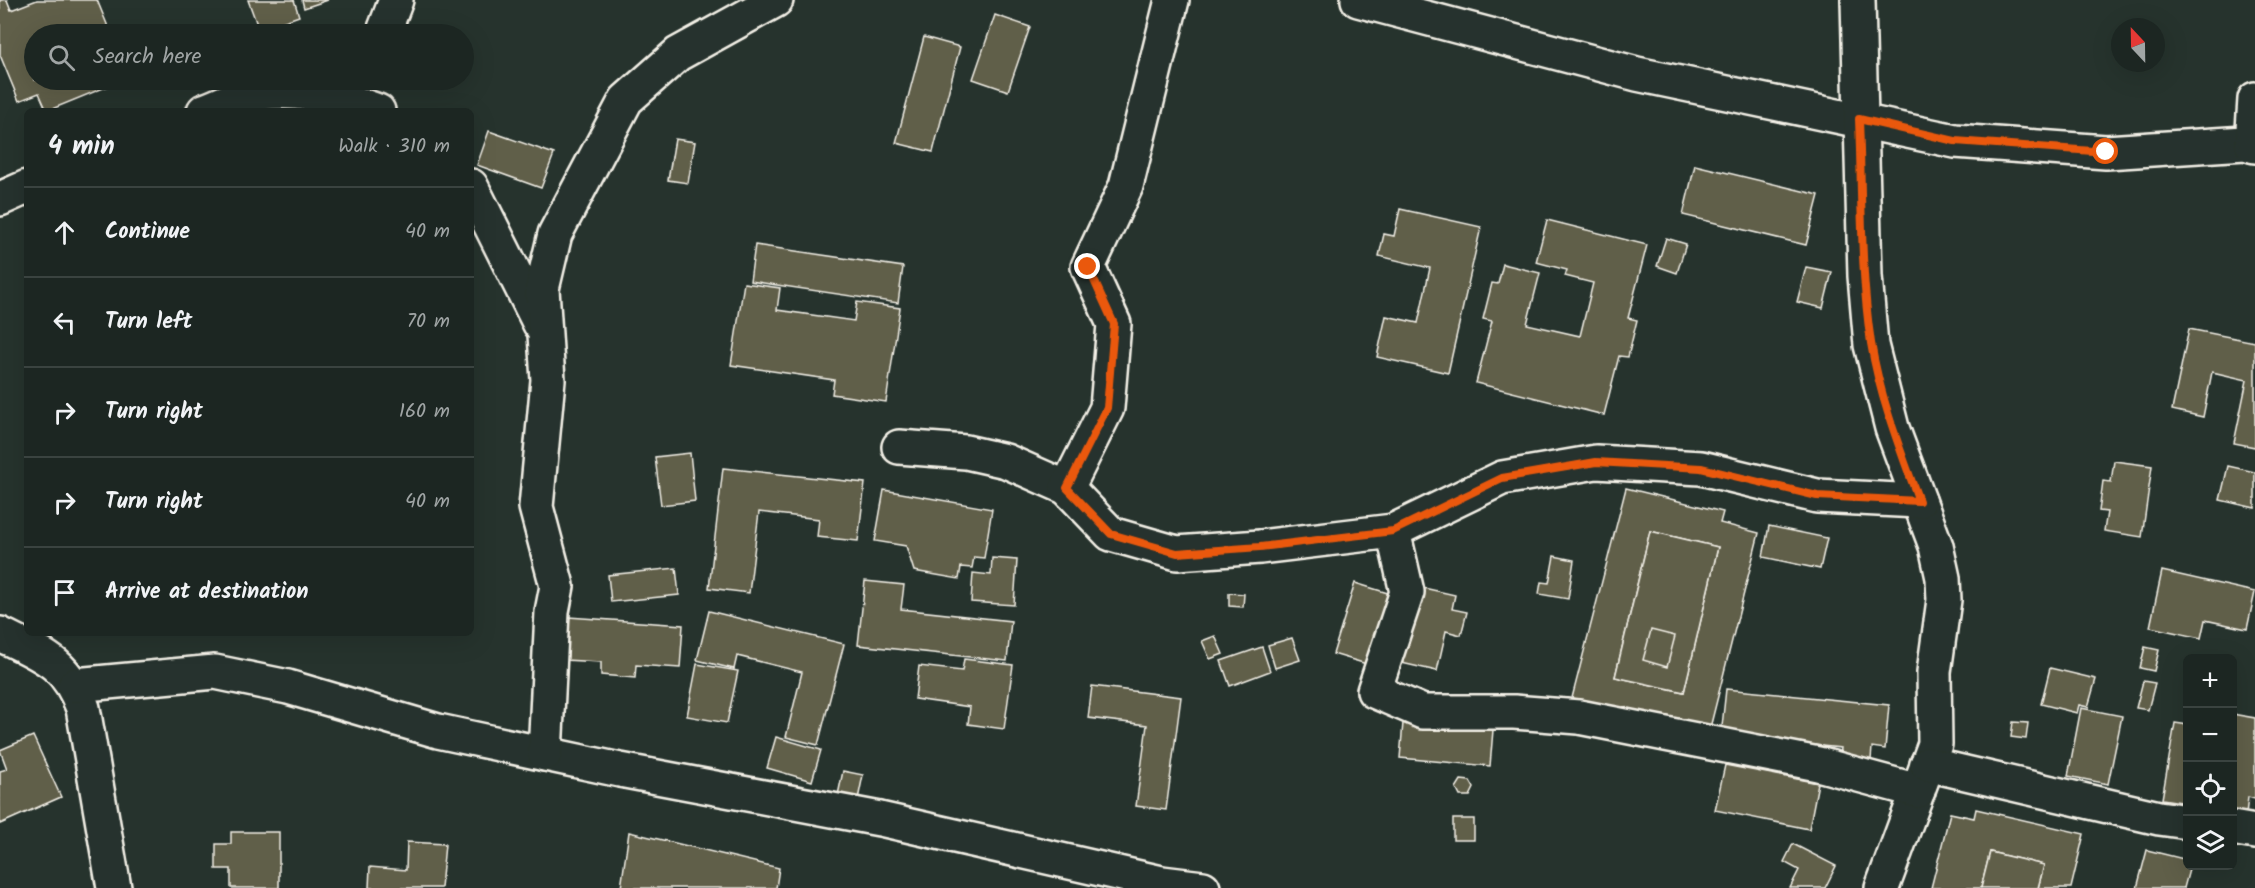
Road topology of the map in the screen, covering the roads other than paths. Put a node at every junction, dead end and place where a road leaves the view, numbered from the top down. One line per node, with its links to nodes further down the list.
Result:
1 (396, 0): 6 (street)
2 (776, 0): 15 (street)
3 (1172, 0): 17 (street)
4 (1358, 0): 10 (street)
5 (1858, 0): 10 (street)
6 (387, 24)
7 (368, 98): 9 (street)
8 (2255, 99): 11 (street)
9 (212, 108)
10 (1859, 119): 11 (street); 18 (street)
11 (2253, 145)
12 (24, 188): 14 (street)
13 (474, 192): 15 (street)
14 (0, 199)
15 (543, 331): 22 (street)
16 (899, 447): 17 (street)
17 (1067, 488): 19 (street)
18 (1919, 501): 19 (street); 23 (street)
19 (1393, 531): 23 (street)
20 (0, 634): 21 (street)
21 (75, 685): 22 (street); 27 (street)
22 (545, 754): 28 (street)
23 (1922, 777): 24 (street); 29 (street)
24 (2183, 821)
25 (2237, 829): 26 (street)
26 (2255, 832)
27 (114, 888)
28 (1203, 888)
29 (1882, 888)

